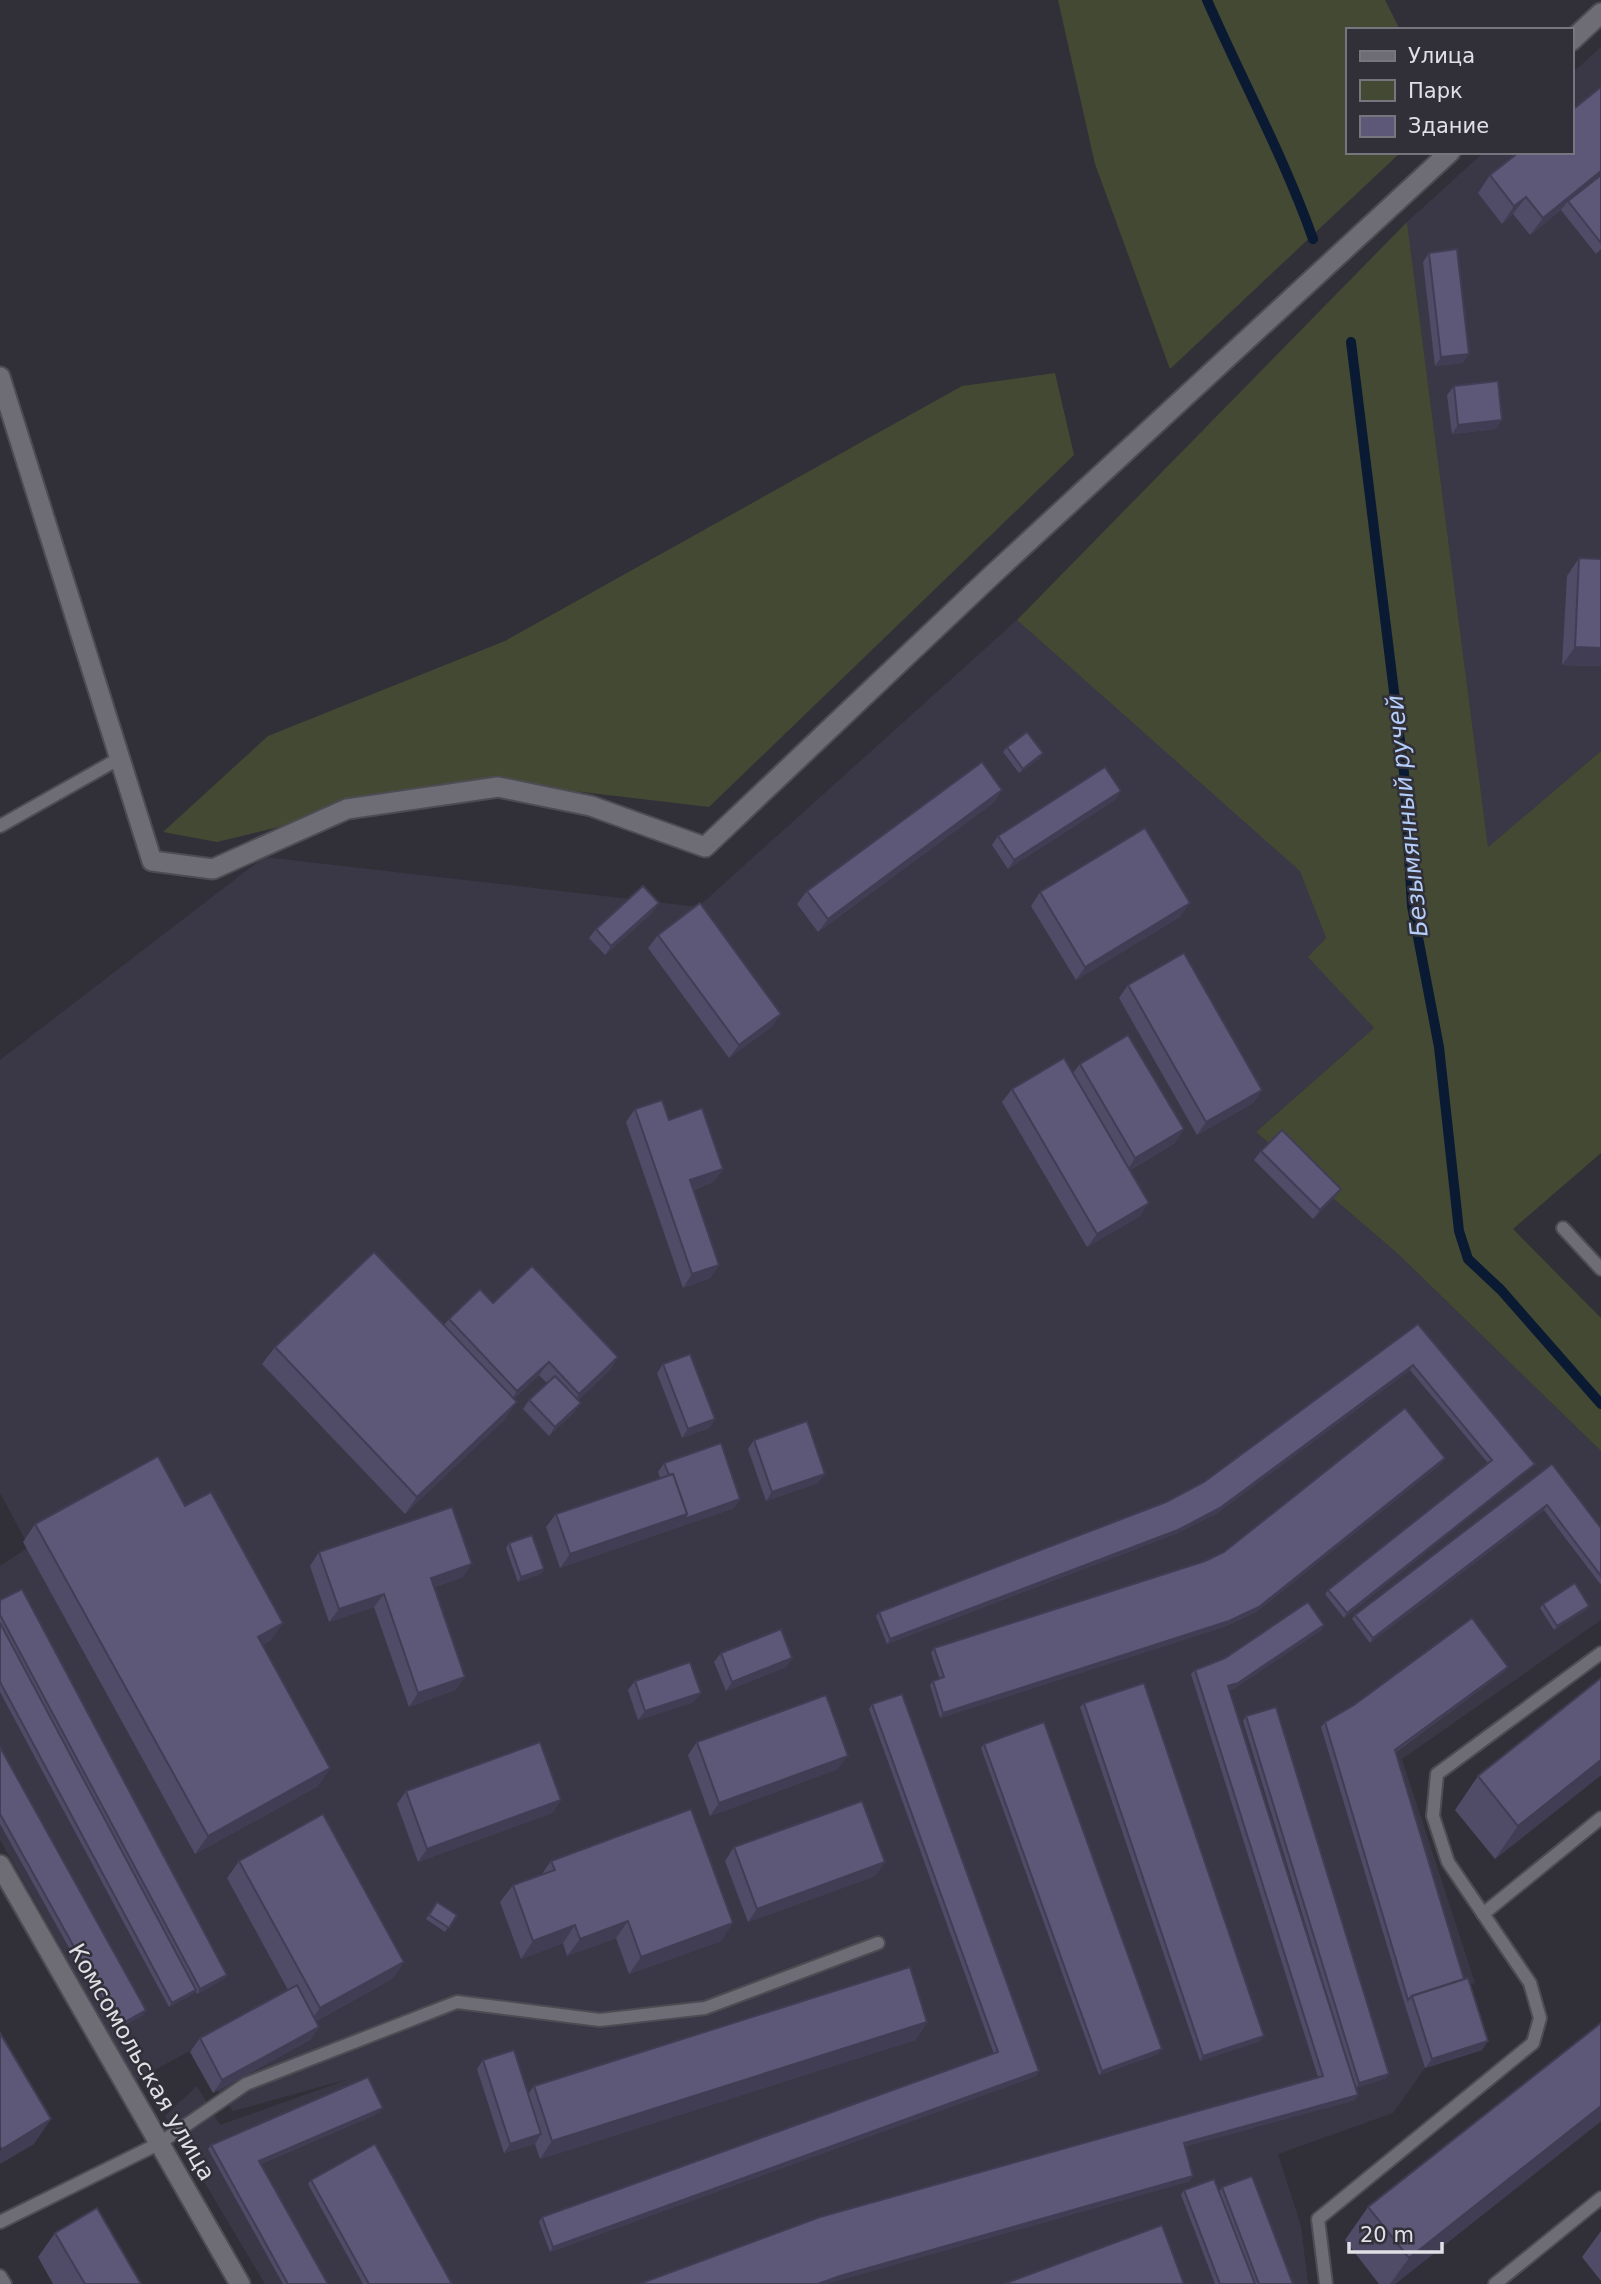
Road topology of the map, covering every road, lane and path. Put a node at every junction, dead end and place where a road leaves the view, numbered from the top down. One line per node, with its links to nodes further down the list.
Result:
1 (1601, 13): 2 (street)
2 (1573, 39)
3 (1448, 154): 5 (street)
4 (0, 377): 5 (street)
5 (120, 758): 6 (lane)
6 (0, 826)
7 (1563, 1228): 8 (lane)
8 (1601, 1269)
9 (1601, 1653): 12 (lane)
10 (1601, 1818): 12 (lane)
11 (0, 1866): 14 (street, Комсомольская улица)
12 (1483, 1914): 20 (lane)
13 (878, 1943): 14 (lane)
14 (160, 2143): 16 (lane); 19 (street, Комсомольская улица)
15 (1601, 2197): 21 (lane)
16 (0, 2222)
17 (0, 2276): 18 (lane)
18 (5, 2284)
19 (240, 2284)
20 (1326, 2284)
21 (1495, 2284)

